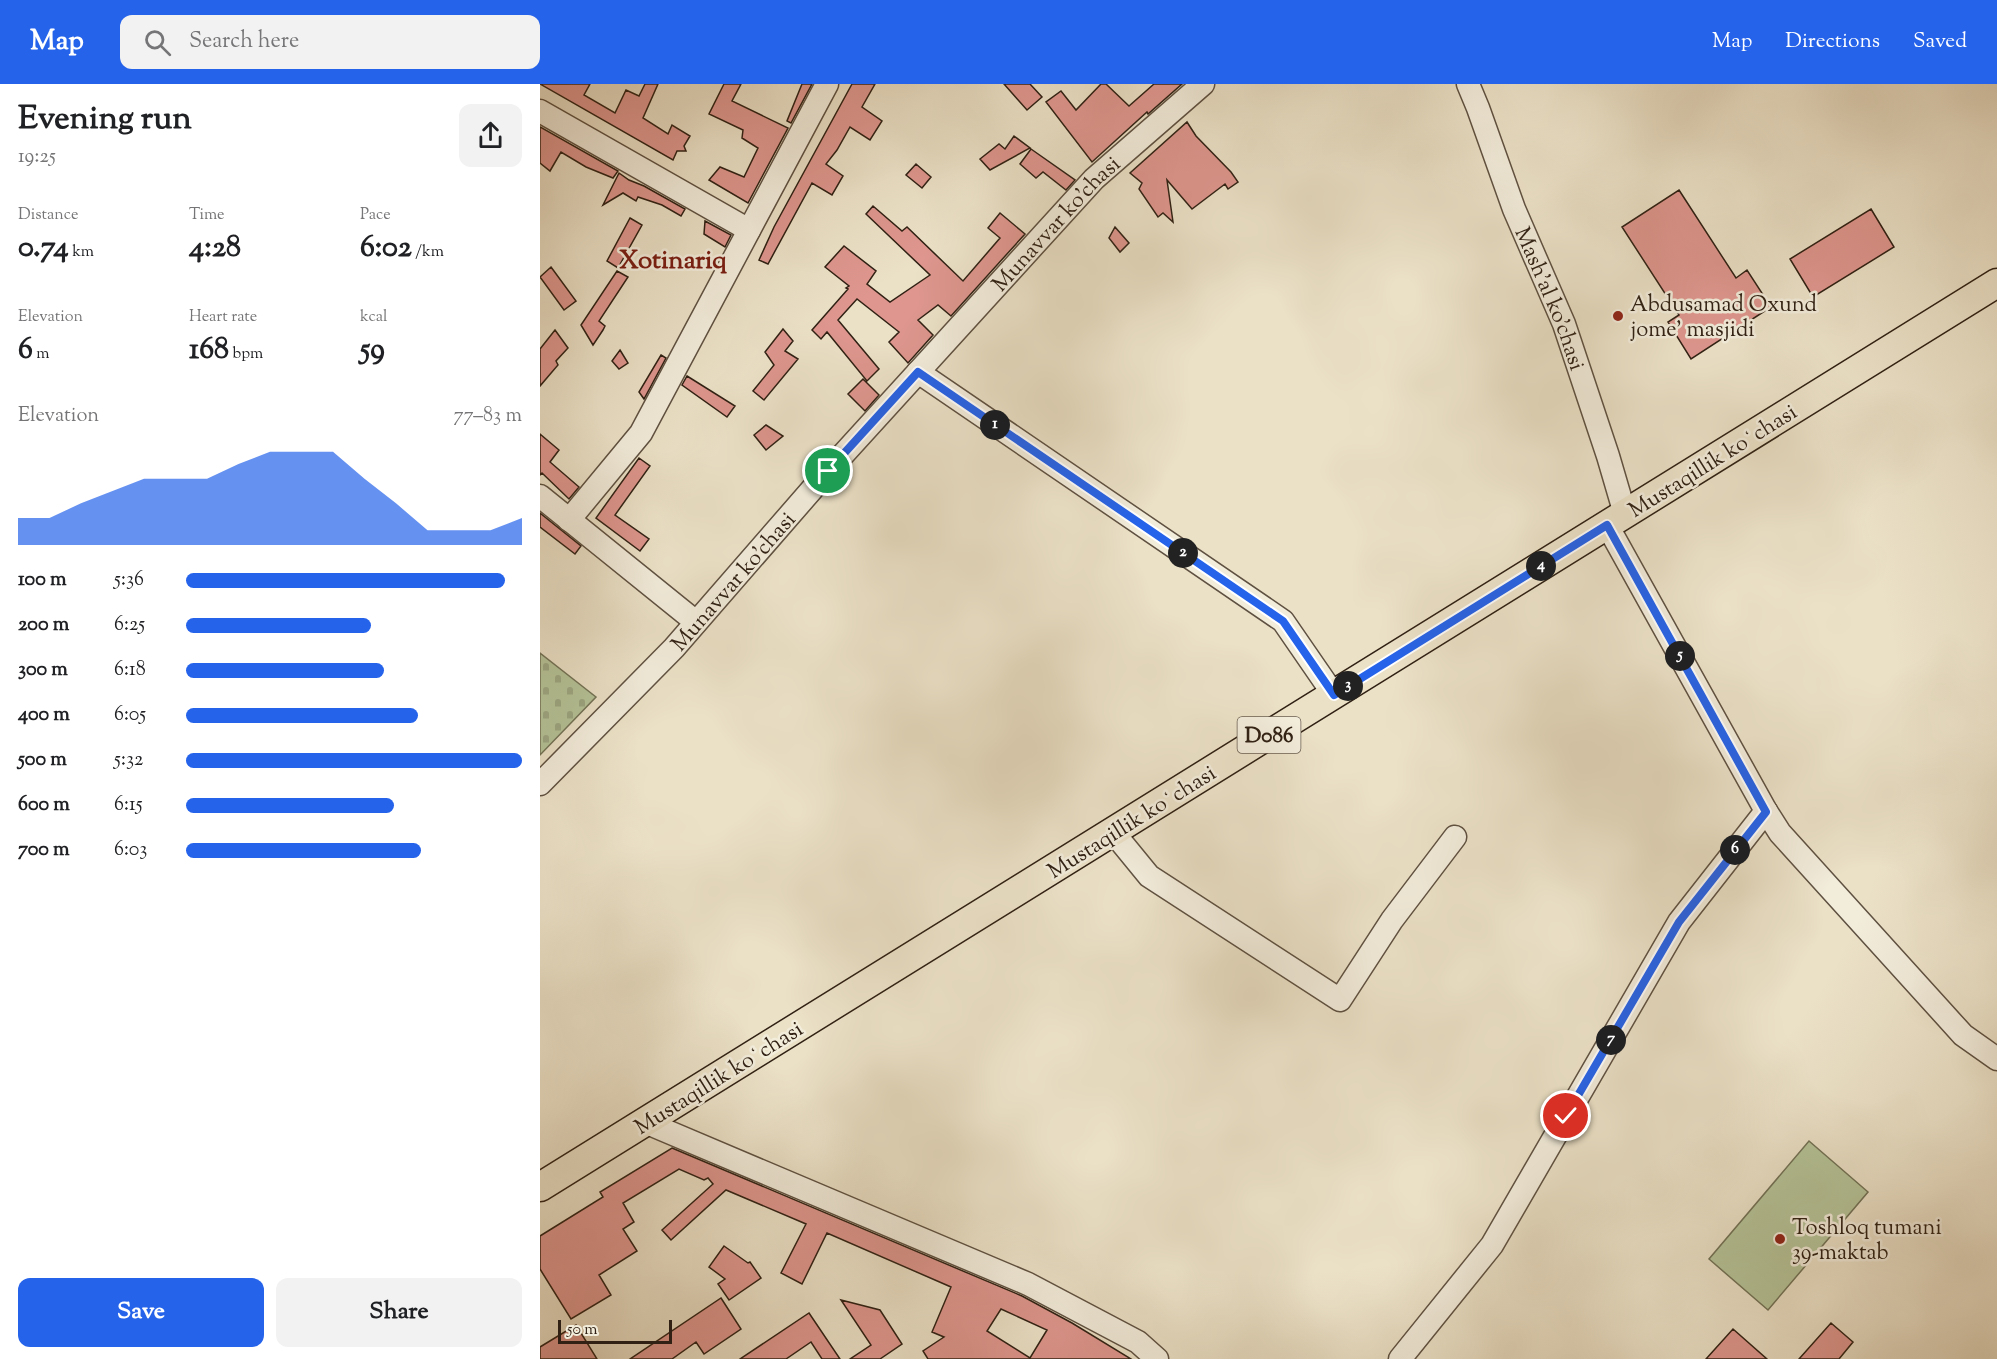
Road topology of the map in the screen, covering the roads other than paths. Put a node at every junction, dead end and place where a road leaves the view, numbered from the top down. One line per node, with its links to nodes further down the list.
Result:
1 (827, 84): 5 (street)
2 (1203, 84): 7 (street, Munavvar ko'chasi)
3 (1468, 84): 10 (street, Mash'al ko'chasi)
4 (540, 111): 5 (street)
5 (749, 230): 9 (street)
6 (1997, 283): 10 (main road, Mustaqillik koʻchasi / D086)
7 (918, 372): 11 (street, Munavvar ko'chasi); 12 (street)
8 (540, 496): 9 (street)
9 (569, 520): 11 (street)
10 (1616, 520): 12 (main road, Mustaqillik koʻchasi / D086); 14 (street, Mash'al ko'chasi)
11 (696, 622): 13 (street, Munavvar ko'chasi)
12 (1334, 695): 15 (main road, Mustaqillik koʻchasi / D086)
13 (540, 784)
14 (1766, 812): 17 (street, Mash'al ko'chasi); 21 (street)
15 (1113, 832): 16 (street); 18 (main road, Mustaqillik koʻchasi / D086)
16 (1455, 837)
17 (1997, 1059)
18 (645, 1122): 19 (main road, Mustaqillik koʻchasi / D086); 20 (street)
19 (540, 1187)
20 (1157, 1359)
21 (1400, 1359)

